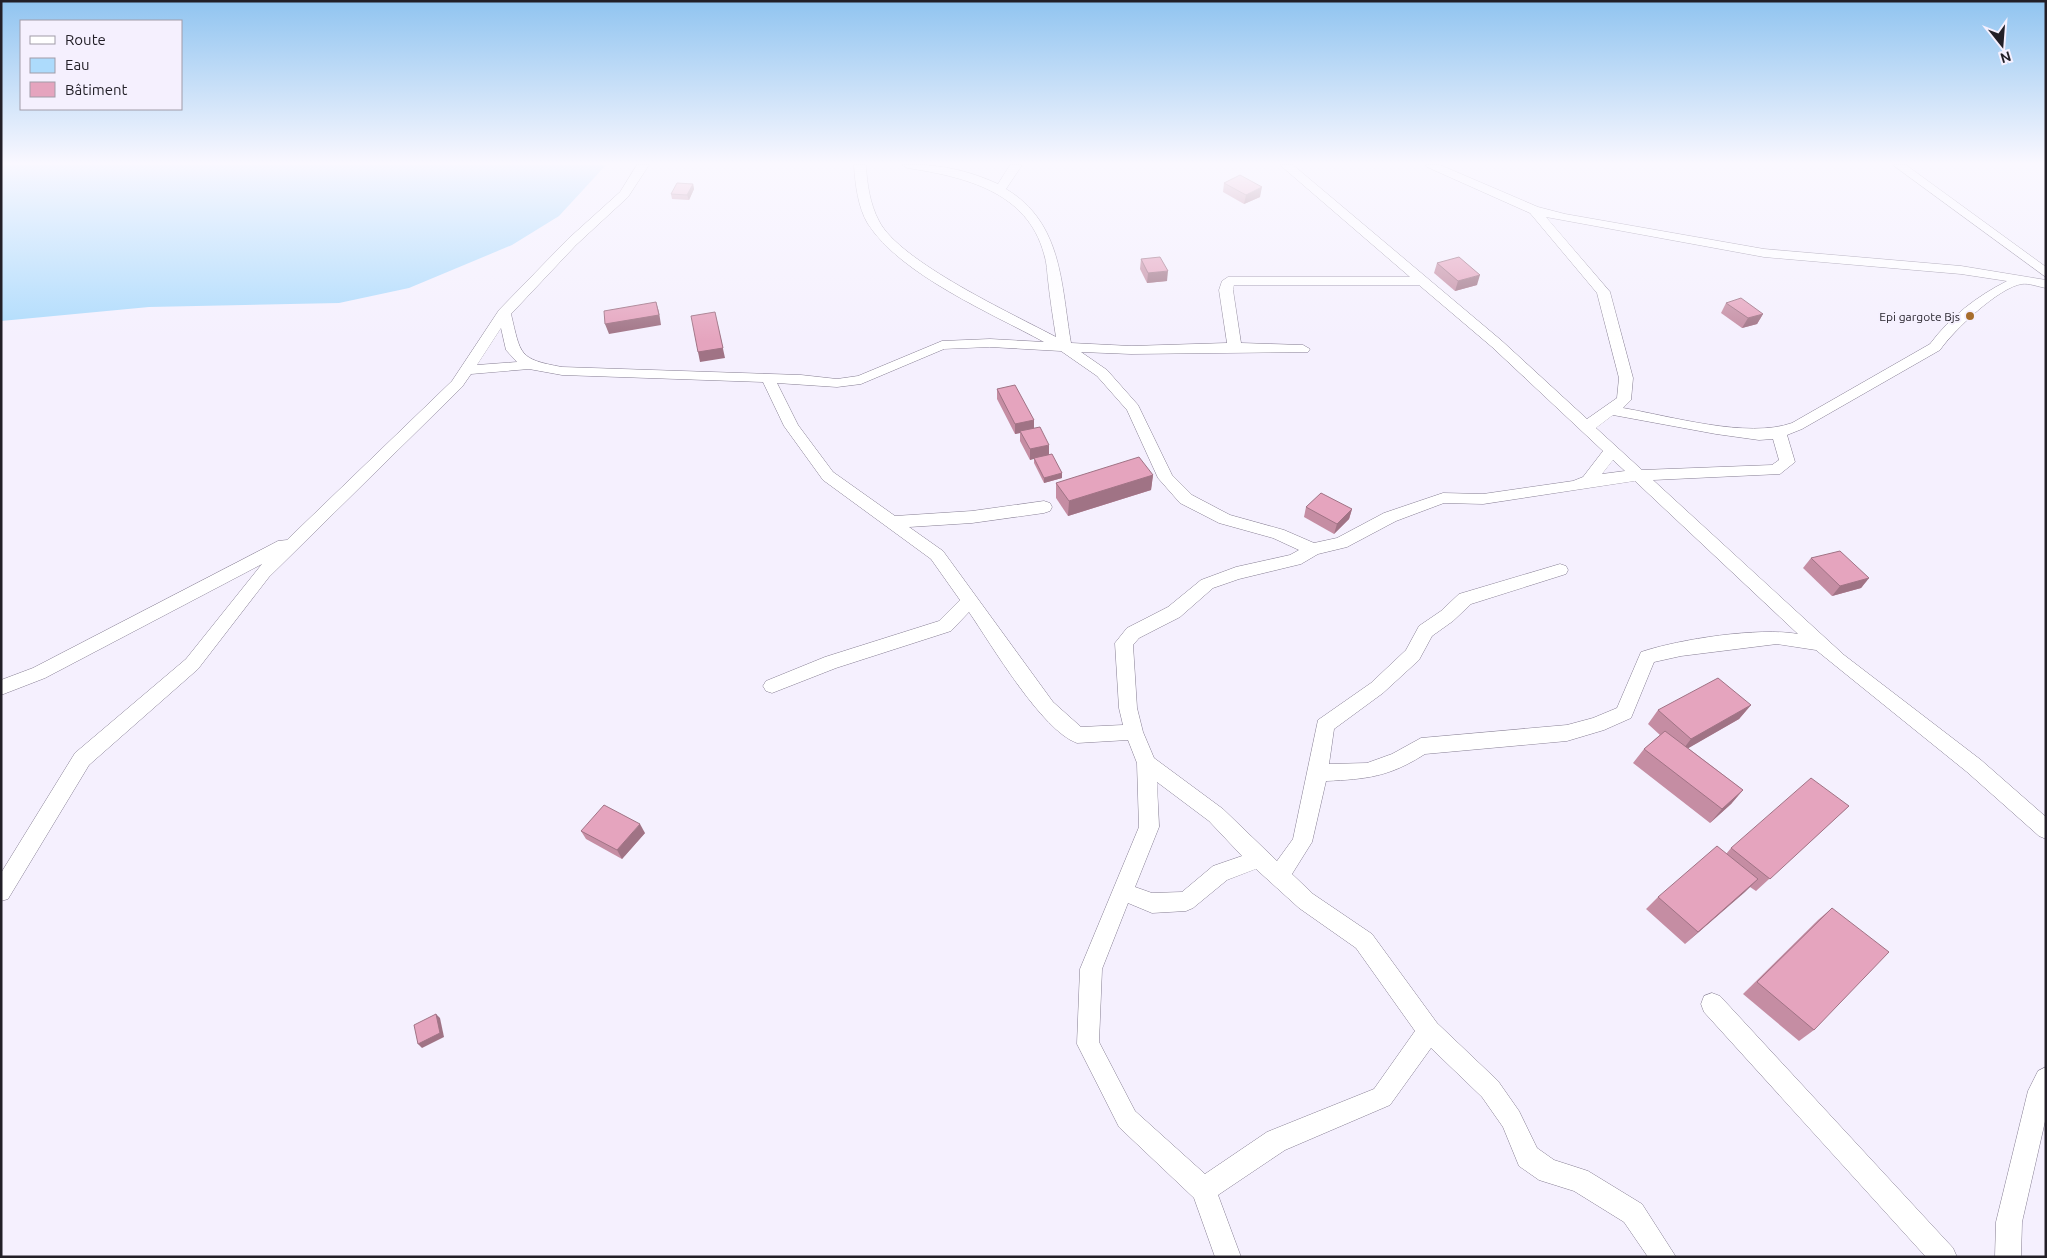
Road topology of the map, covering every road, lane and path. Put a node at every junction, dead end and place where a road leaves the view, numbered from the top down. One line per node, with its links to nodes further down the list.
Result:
1 (592, 224): 12 (street)
2 (874, 224): 13 (street)
3 (1034, 224): 13 (street)
4 (1355, 224): 10 (street)
5 (1546, 224): 19 (street)
6 (1598, 224): 9 (street)
7 (1979, 224): 8 (street)
8 (2046, 273)
9 (2020, 280): 11 (street); 21 (street)
10 (1423, 281): 14 (street); 20 (street)
11 (2046, 284)
12 (504, 313): 16 (street); 17 (street)
13 (1064, 347): 14 (street); 18 (street); 28 (street)
14 (1235, 347): 15 (street)
15 (1303, 349)
16 (529, 365): 17 (street); 18 (street)
17 (466, 370): 27 (street)
18 (768, 378): 26 (street)
19 (1610, 410): 20 (street); 21 (street)
20 (1586, 427): 22 (street)
21 (1779, 433): 23 (street)
22 (1611, 451): 23 (street); 24 (street)
23 (1638, 475): 24 (street); 31 (street)
24 (1589, 481): 28 (street)
25 (1044, 507): 26 (street)
26 (891, 522): 30 (street)
27 (302, 536): 33 (street); 40 (street)
28 (1313, 550): 34 (street)
29 (1560, 570): 36 (street)
30 (969, 601): 32 (street); 34 (street)
31 (1821, 644): 36 (street); 37 (street)
32 (772, 686)
33 (1, 688)
34 (1134, 732): 35 (street)
35 (1147, 763): 38 (street); 41 (street)
36 (1318, 773): 39 (street)
37 (2046, 830)
38 (1259, 859): 39 (street); 41 (street)
39 (1279, 875): 43 (street)
40 (1, 892)
41 (1124, 892): 45 (street)
42 (1712, 1004): 48 (street)
43 (1430, 1031): 45 (street); 47 (street)
44 (2046, 1079): 49 (street)
45 (1204, 1190): 46 (street)
46 (1228, 1257)
47 (1663, 1257)
48 (1944, 1257)
49 (2008, 1257)

